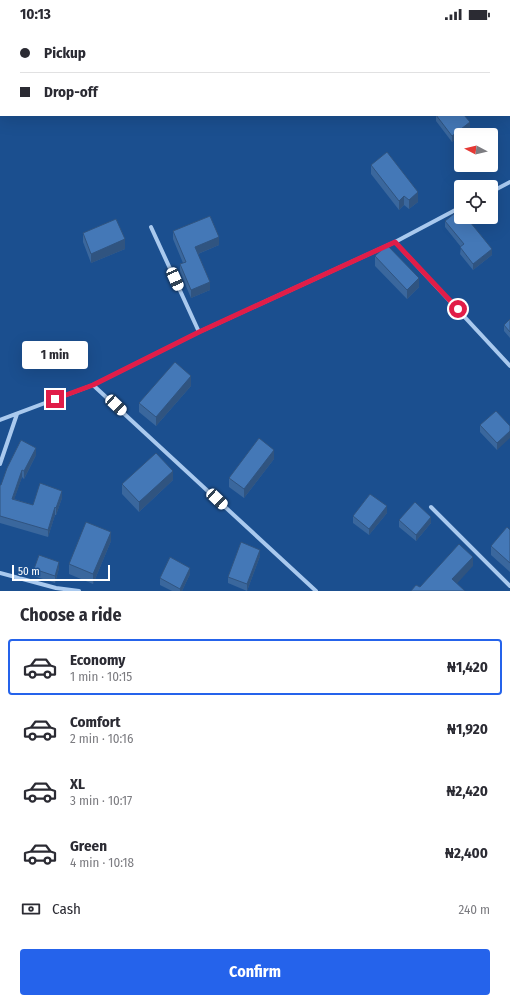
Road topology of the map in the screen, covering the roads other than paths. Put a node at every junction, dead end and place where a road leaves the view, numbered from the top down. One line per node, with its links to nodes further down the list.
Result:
1 (510, 182): 2 (street)
2 (498, 188)
3 (454, 211): 5 (street)
4 (152, 227): 6 (street)
5 (395, 242): 6 (street); 7 (street)
6 (199, 332): 8 (street)
7 (510, 366)
8 (93, 385): 9 (street); 16 (street)
9 (17, 414): 10 (street); 11 (street)
10 (0, 420)
11 (0, 464)
12 (431, 507): 14 (street)
13 (0, 573): 15 (street)
14 (510, 586)
15 (79, 591)
16 (316, 591)

